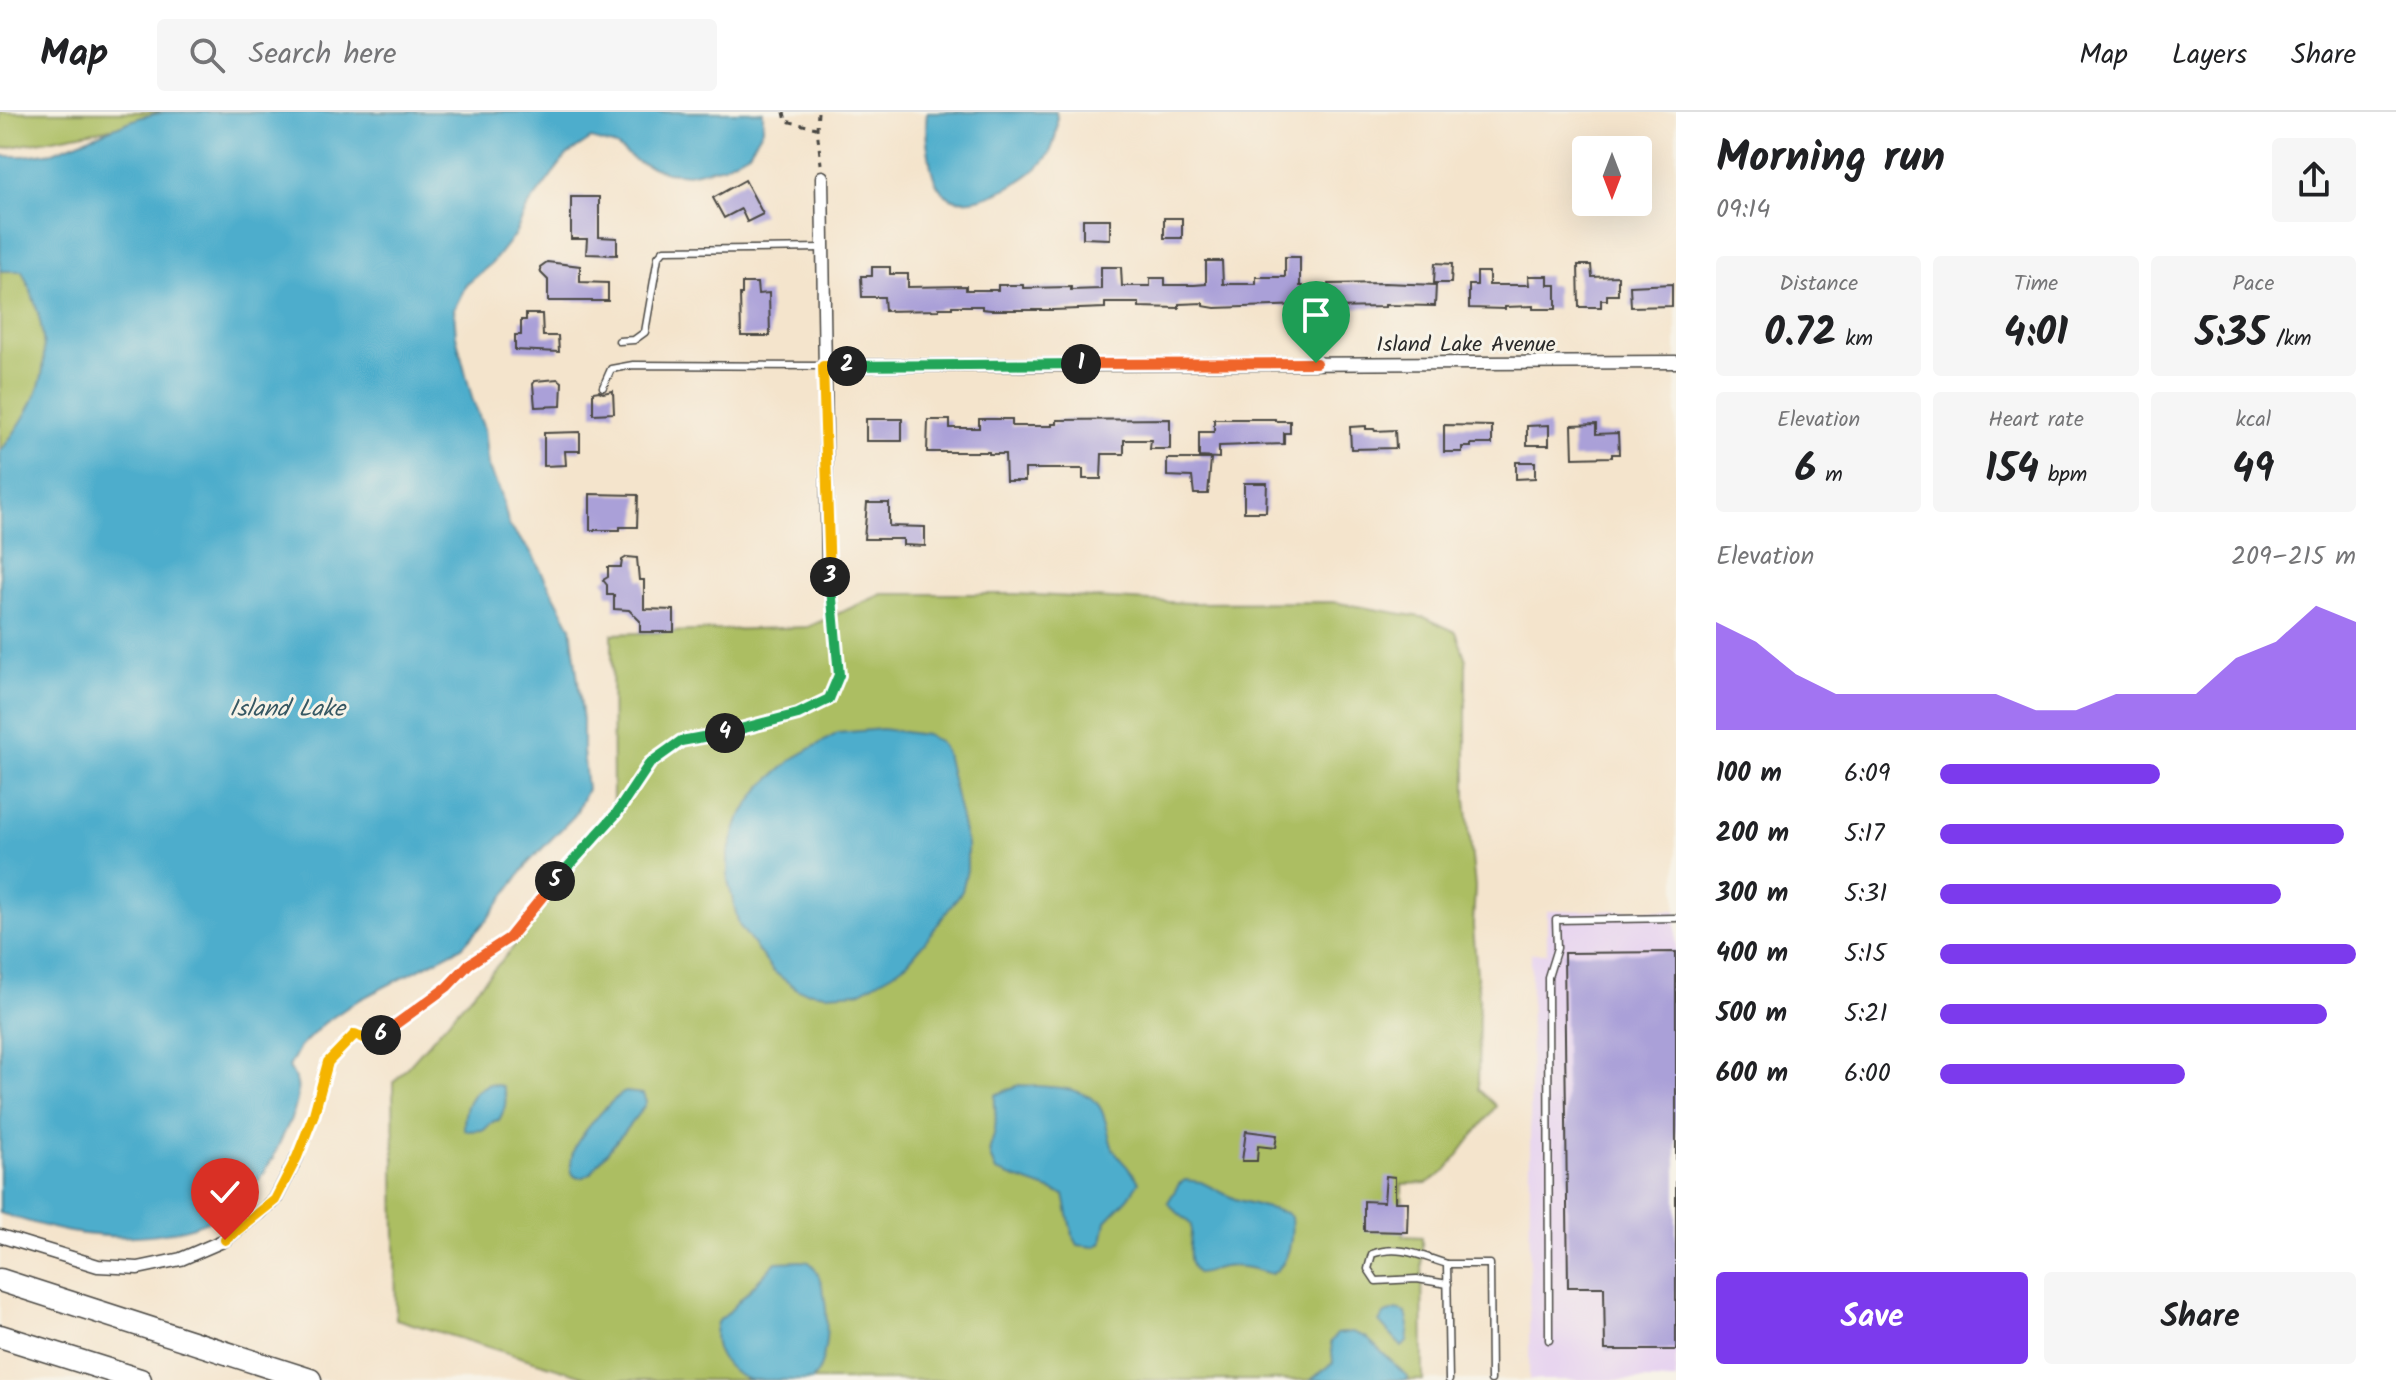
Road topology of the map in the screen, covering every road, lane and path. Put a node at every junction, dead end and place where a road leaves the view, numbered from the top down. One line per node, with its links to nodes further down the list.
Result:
1 (784, 112): 3 (path)
2 (818, 112): 3 (path)
3 (817, 128): 4 (path)
4 (822, 177): 5 (street)
5 (823, 248): 6 (lane); 8 (street)
6 (619, 341)
7 (1676, 362): 8 (street, Island Lake Avenue)
8 (823, 366): 9 (lane); 10 (street)
9 (603, 387)
10 (828, 571): 12 (path)
11 (1676, 918): 18 (lane)
12 (297, 1157): 13 (street)
13 (0, 1236)
14 (1447, 1264): 16 (lane); 16 (lane); 22 (lane)
15 (0, 1280): 20 (highway)
16 (1448, 1284): 21 (lane)
17 (0, 1336): 19 (highway)
18 (1549, 1340)
19 (140, 1380)
20 (310, 1380)
21 (1449, 1380)
22 (1491, 1380)

